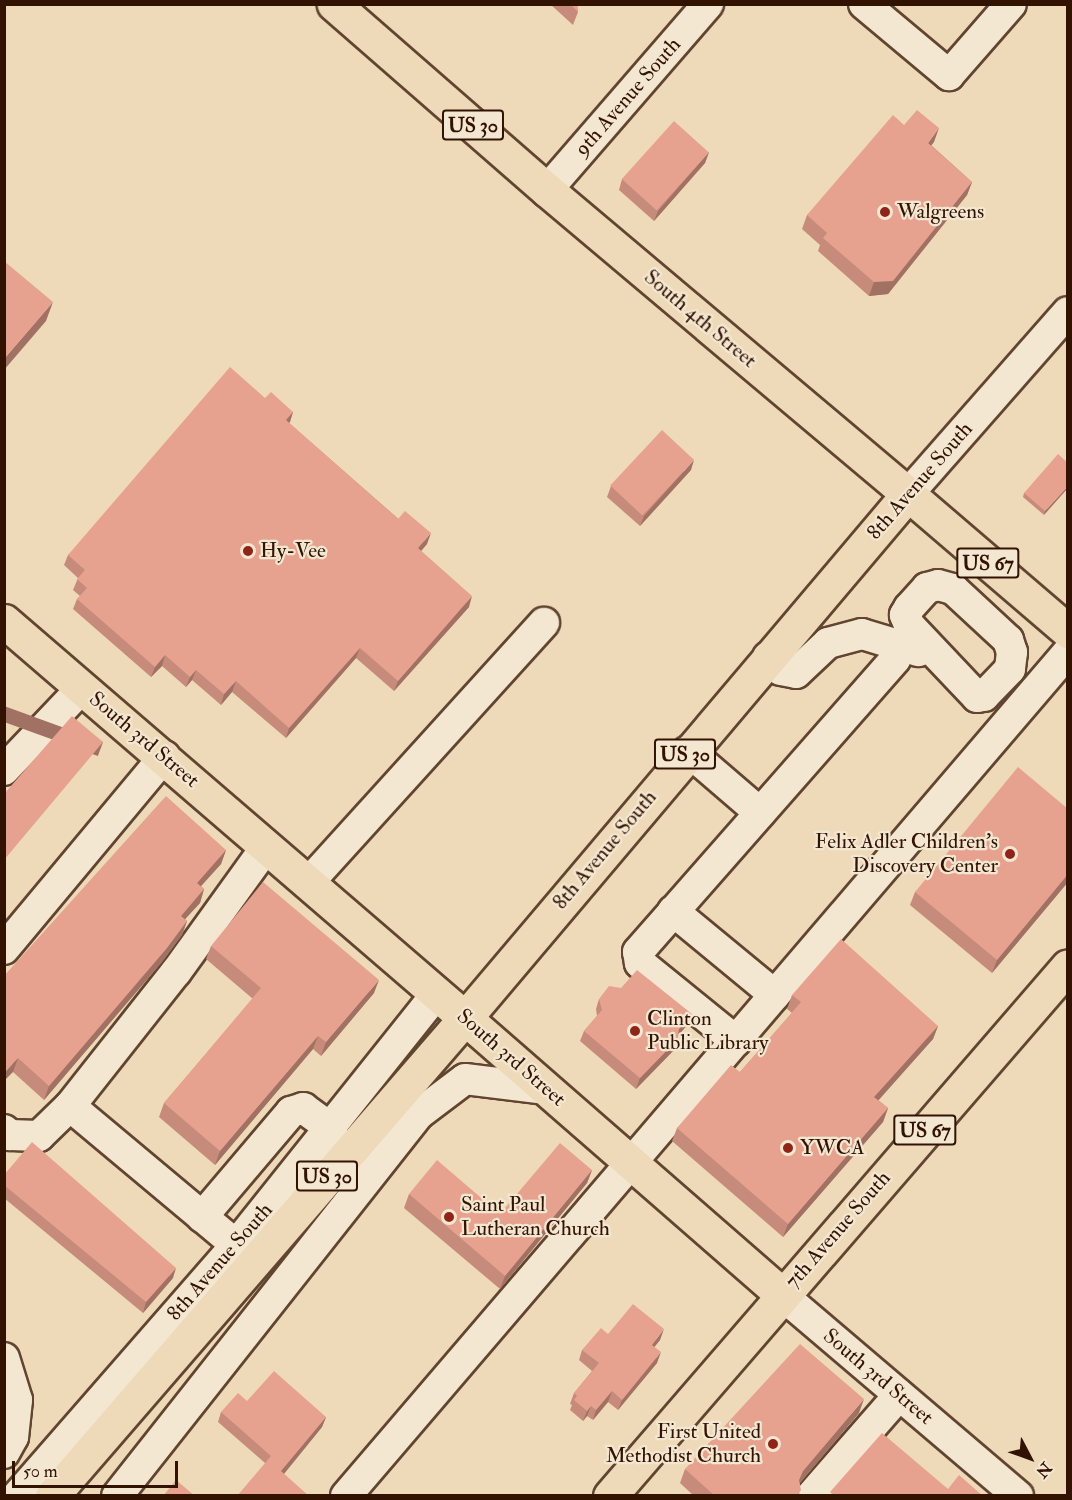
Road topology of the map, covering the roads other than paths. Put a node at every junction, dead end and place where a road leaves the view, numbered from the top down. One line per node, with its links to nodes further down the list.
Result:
1 (334, 4): 5 (main road, South 4th Street / US 30)
2 (708, 4): 5 (street, 9th Avenue South)
3 (864, 4): 4 (street)
4 (1011, 4)
5 (547, 190): 7 (main road, South 4th Street / US 30)
6 (1068, 312): 7 (street, 8th Avenue South)
7 (908, 494): 10 (main road, South 4th Street / US 67); 13 (main road, 8th Avenue South / US 30)
8 (4, 621): 16 (main road, South 3rd Street)
9 (544, 623): 23 (street)
10 (1068, 631)
11 (900, 645): 13 (street); 15 (street); 21 (street)
12 (1068, 652): 17 (street)
13 (768, 657): 18 (main road, 8th Avenue South / US 30)
14 (1003, 676): 15 (street); 15 (street); 17 (street)
15 (962, 677)
16 (82, 688): 19 (main road, South 3rd Street); 20 (street)
17 (1028, 699): 28 (street)
18 (688, 751): 21 (street); 29 (main road, 8th Avenue South / US 30)
19 (165, 756): 22 (main road, South 3rd Street); 25 (street)
20 (4, 770)
21 (760, 813): 24 (street)
22 (267, 846): 23 (main road, South 3rd Street); 32 (street)
23 (309, 882): 27 (main road, South 3rd Street)
24 (673, 911): 28 (street); 30 (street)
25 (4, 949)
26 (1068, 966): 38 (main road, 7th Avenue South / US 67)
27 (437, 993): 29 (main road, South 3rd Street); 33 (street, 8th Avenue South)
28 (775, 995): 30 (street)
29 (465, 1018): 31 (main road, South 3rd Street); 43 (main road, 8th Avenue South / US 30)
30 (736, 1041): 35 (street)
31 (546, 1089): 35 (main road, South 3rd Street); 44 (street)
32 (70, 1106): 34 (street); 36 (street)
33 (332, 1129): 36 (street); 37 (street, 8th Avenue South)
34 (4, 1130)
35 (631, 1164): 38 (main road, South 3rd Street); 45 (street)
36 (202, 1217): 37 (street)
37 (236, 1245): 42 (street, 8th Avenue South)
38 (782, 1294): 40 (street, South 3rd Street); 46 (main road, 7th Avenue South / US 67)
39 (4, 1358): 41 (street)
40 (899, 1395): 47 (street); 48 (street, South 3rd Street)
41 (4, 1453)
42 (17, 1496)
43 (52, 1496)
44 (117, 1496)
45 (346, 1496)
46 (610, 1496)
47 (811, 1496)
48 (1018, 1496)

